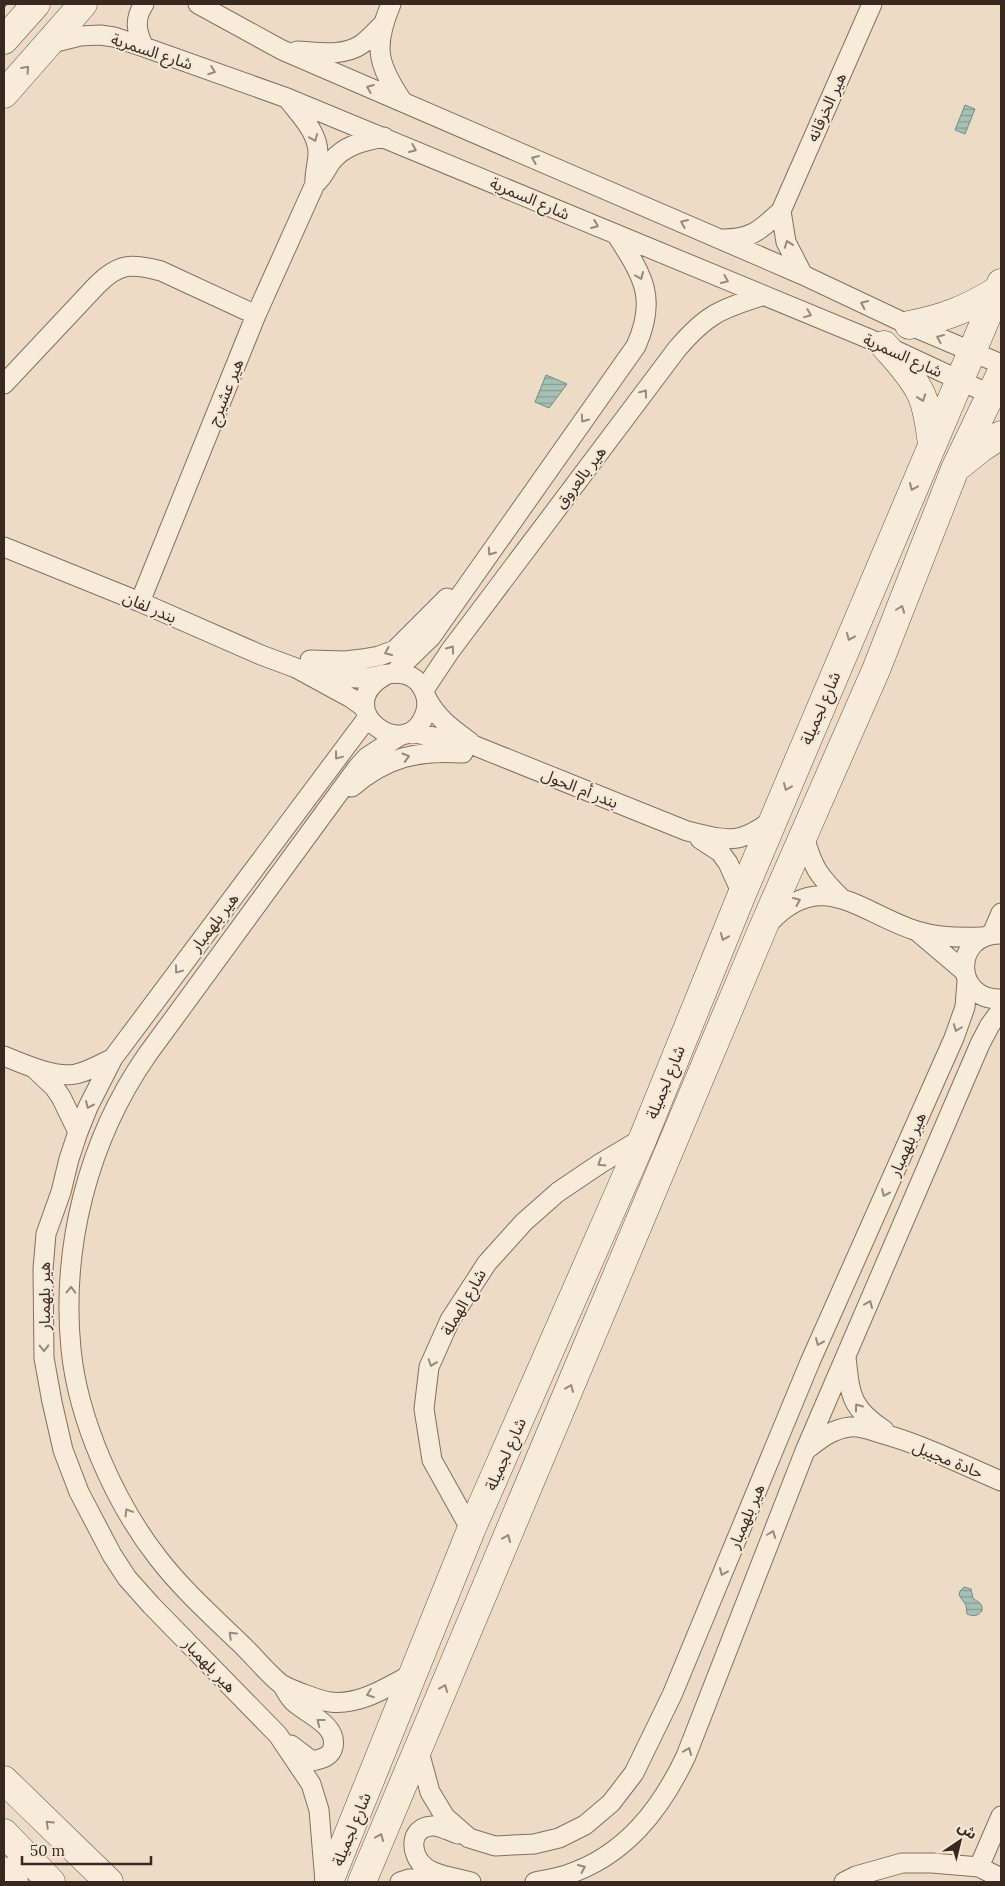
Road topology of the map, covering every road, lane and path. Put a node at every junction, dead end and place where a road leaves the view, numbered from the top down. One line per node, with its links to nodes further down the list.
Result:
1 (36, 4): 8 (street)
2 (83, 4): 9 (street)
3 (144, 4): 10 (street)
4 (198, 4): 11 (street, شارع السمرية)
5 (391, 4): 7 (street)
6 (872, 4): 17 (street, هير الخرقانه)
7 (382, 25): 11 (street); 14 (street)
8 (4, 40)
9 (48, 44): 10 (street, شارع السمرية); 12 (street, one-way to 9)
10 (144, 46): 13 (street, شارع السمرية, one-way to 13)
11 (282, 50): 14 (street, شارع السمرية, one-way to 11)
12 (4, 94)
13 (287, 98): 15 (street, شارع السمرية); 16 (street, هير عشيرج, one-way to 16)
14 (403, 102): 19 (street, شارع السمرية, one-way to 14)
15 (384, 137): 16 (street, هير عشيرج); 18 (street, شارع السمرية, one-way to 18)
16 (315, 184): 23 (street, هير عشيرج)
17 (781, 211): 19 (street, هير الخرقانه); 20 (street, one-way to 17)
18 (616, 234): 22 (street, شارع السمرية, one-way to 22); 35 (street, هير بالعروق, one-way to 35)
19 (720, 239): 20 (street, شارع السمرية)
20 (802, 275): 24 (street, شارع السمرية, one-way to 20)
21 (1000, 286): 24 (street); 26 (street, شارع لجميلة)
22 (762, 296): 25 (street, شارع السمرية, one-way to 25); 40 (street, هير بالعروق, one-way to 22)
23 (256, 315): 29 (street); 36 (street, هير عشيرج)
24 (909, 324): 26 (street, شارع السمرية, one-way to 24)
25 (884, 345): 28 (street, شارع السمرية); 32 (street, one-way to 32)
26 (973, 352): 27 (street, شارع السمرية); 28 (street, شارع لجميلة)
27 (1001, 364)
28 (960, 380): 30 (street, شارع السمرية); 32 (street, شارع لجميلة)
29 (4, 384)
30 (998, 389): 33 (street, شارع لجميلة)
31 (1001, 435): 33 (street)
32 (932, 442): 45 (street, شارع لجميلة, one-way to 45)
33 (955, 469): 48 (street, شارع لجميلة, one-way to 33)
34 (4, 547): 36 (street, بندر لفان)
35 (466, 588): 37 (street, هير بالعروق, one-way to 37); 39 (street, هير بالعروق)
36 (140, 602): 37 (street, بندر لفان)
37 (261, 655): 38 (street, بندر لفان)
38 (296, 668): 39 (street, بندر لفان); 41 (street, بندر لفان)
39 (390, 674): 40 (street); 41 (street)
40 (426, 695): 42 (street); 43 (street, بندر أم الحول)
41 (367, 712): 42 (street); 59 (street, هير بلهمبار, one-way to 59)
42 (405, 733): 43 (street, بندر أم الحول); 46 (street, هير بلهمبار)
43 (472, 744): 44 (street, بندر أم الحول)
44 (515, 762): 46 (street, هير بلهمبار, one-way to 44); 47 (street, بندر أم الحول)
45 (773, 819): 47 (street, بندر أم الحول); 49 (street, شارع لجميلة)
46 (313, 828): 69 (street, هير بلهمبار, one-way to 46)
47 (687, 831): 49 (street, بندر أم الحول)
48 (804, 836): 50 (street); 52 (street, شارع لجميلة)
49 (742, 894): 62 (street, شارع لجميلة, one-way to 62)
50 (842, 898): 52 (street, one-way to 50); 53 (street)
51 (1001, 913): 54 (street)
52 (762, 930): 71 (street, شارع لجميلة, one-way to 52)
53 (917, 931): 54 (street); 55 (street)
54 (992, 935): 55 (street, هير بلهمبار)
55 (966, 976): 56 (street); 75 (street, هير بلهمبار, one-way to 75)
56 (1001, 999)
57 (1001, 1010): 63 (street, هير بلهمبار, one-way to 57)
58 (4, 1056): 60 (street)
59 (113, 1058): 60 (street); 61 (street, هير بلهمبار, one-way to 61)
60 (35, 1069): 61 (street)
61 (78, 1132): 70 (street, هير بلهمبار, one-way to 70)
62 (643, 1138): 67 (street, شارع لجميلة); 67 (street, شارع الهملة, one-way to 67)
63 (846, 1357): 64 (street, حادة مجيبل, one-way to 63); 65 (street, هير بلهمبار)
64 (896, 1437): 65 (street, حادة مجيبل); 66 (street, حادة مجيبل)
65 (804, 1451): 88 (street, هير بلهمبار, one-way to 65)
66 (1001, 1481)
67 (471, 1530): 68 (street, شارع لجميلة)
68 (414, 1673): 69 (street, هير بلهمبار, one-way to 69); 84 (street, شارع لجميلة)
69 (282, 1685): 70 (street, one-way to 69)
70 (278, 1735): 83 (street, هير بلهمبار)
71 (418, 1748): 75 (street, هير بلهمبار); 85 (street, شارع لجميلة, one-way to 71)
72 (4, 1780): 82 (street, one-way to 72)
73 (1001, 1816): 76 (street)
74 (4, 1834): 81 (street)
75 (469, 1838): 78 (street)
76 (980, 1867): 79 (street); 89 (street)
77 (4, 1871): 80 (street)
78 (446, 1876): 86 (street); 87 (street)
79 (1001, 1878)
80 (14, 1882)
81 (51, 1882)
82 (109, 1882)
83 (325, 1882)
84 (329, 1882)
85 (362, 1882)
86 (400, 1882)
87 (472, 1882)
88 (535, 1882)
89 (844, 1882)

